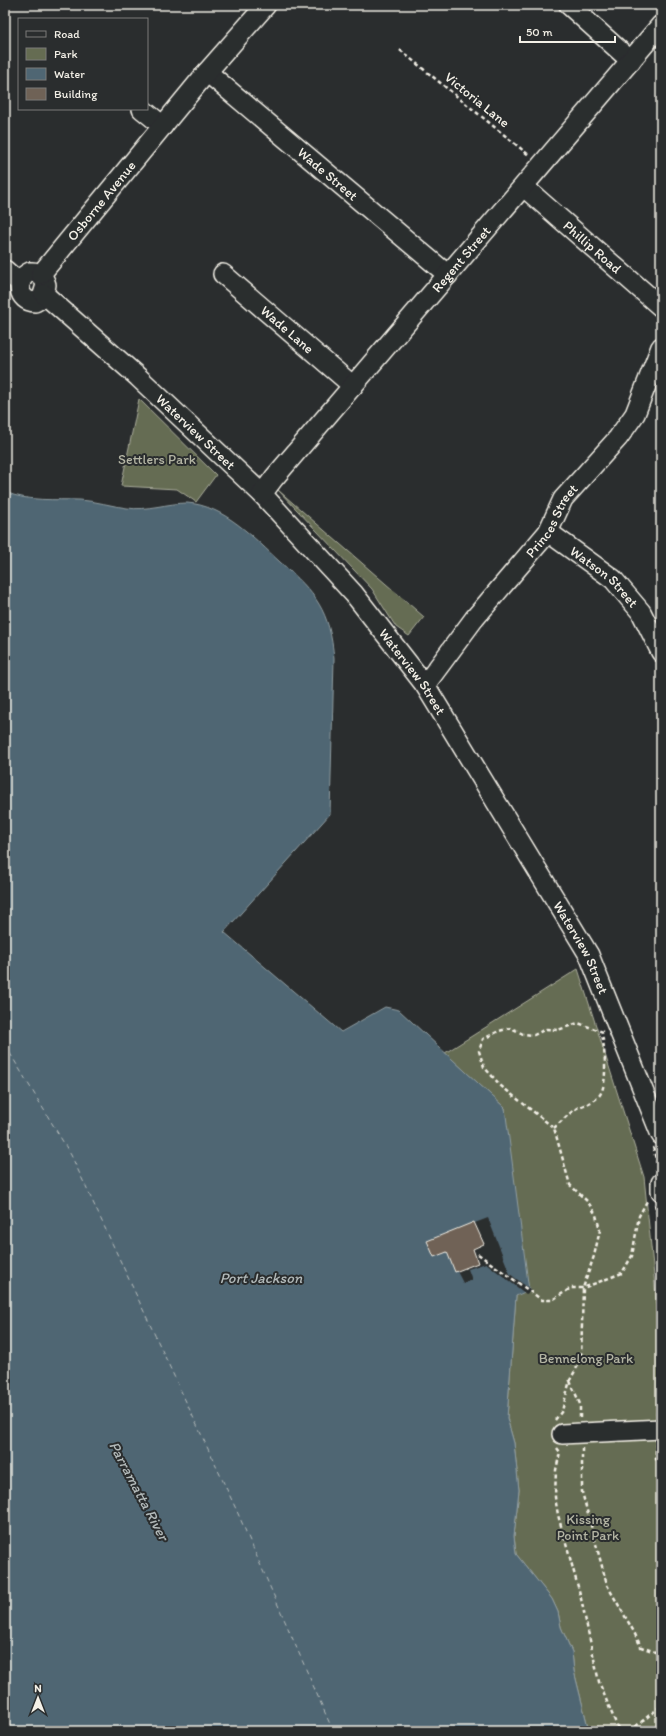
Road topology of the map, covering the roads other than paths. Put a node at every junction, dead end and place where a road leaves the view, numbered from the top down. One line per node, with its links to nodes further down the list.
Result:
1 (569, 5): 4 (street)
2 (263, 6): 5 (street, Osborne Avenue)
3 (661, 26): 4 (street, Regent Street)
4 (631, 61): 8 (street, Regent Street)
5 (207, 72): 7 (street, Osborne Avenue); 12 (street, Wade Street)
6 (143, 110): 7 (street)
7 (162, 126): 10 (street, Osborne Avenue)
8 (524, 187): 12 (street, Regent Street); 15 (street, Phillip Road)
9 (5, 270): 13 (street)
10 (41, 274): 13 (street); 14 (street)
11 (223, 274): 17 (street, Wade Lane)
12 (448, 275): 17 (street, Regent Street)
13 (21, 281): 14 (street)
14 (44, 294): 18 (street, Waterview Street)
15 (661, 308)
16 (661, 347): 19 (street, Princes Street)
17 (353, 386): 18 (street, Regent Street)
18 (262, 494): 21 (street, Waterview Street)
19 (548, 532): 20 (street, Watson Street); 21 (street, Princes Street)
20 (661, 652)
21 (425, 685): 22 (street, Waterview Street)
22 (656, 1140)
23 (661, 1429): 24 (street)
24 (570, 1433)

